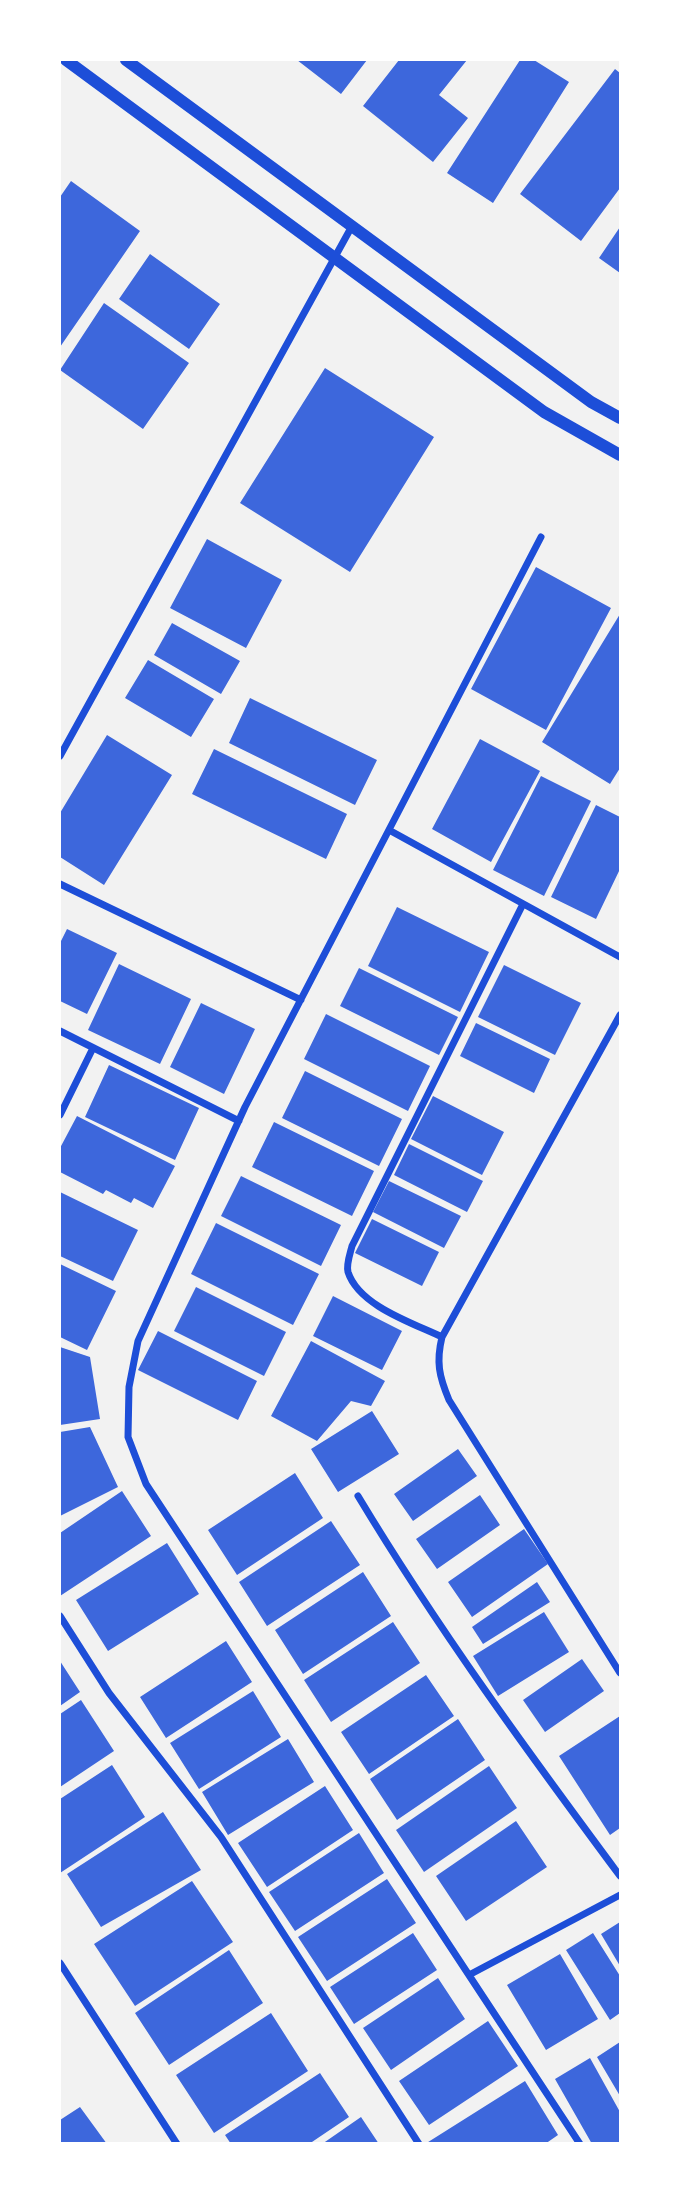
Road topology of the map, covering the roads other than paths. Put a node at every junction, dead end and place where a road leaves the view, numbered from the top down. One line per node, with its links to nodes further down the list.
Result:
1 (66, 60): 4 (street)
2 (127, 60): 3 (street)
3 (352, 226): 4 (street); 5 (street)
4 (334, 258): 6 (street); 8 (street)
5 (621, 418)
6 (621, 455)
7 (541, 537): 9 (street)
8 (60, 756)
9 (389, 830): 11 (street); 13 (street)
10 (60, 884): 13 (street)
11 (523, 904): 12 (street); 19 (street)
12 (621, 957)
13 (301, 1000): 18 (street)
14 (621, 1015): 19 (street)
15 (60, 1031): 16 (street)
16 (93, 1048): 17 (street); 18 (street)
17 (60, 1115)
18 (239, 1121): 26 (street)
19 (442, 1336): 22 (street)
20 (358, 1496): 23 (street)
21 (60, 1616): 28 (street)
22 (621, 1673)
23 (621, 1876)
24 (621, 1895): 26 (street)
25 (60, 1963): 27 (street)
26 (469, 1975): 29 (street)
27 (177, 2144)
28 (419, 2144)
29 (580, 2144)

